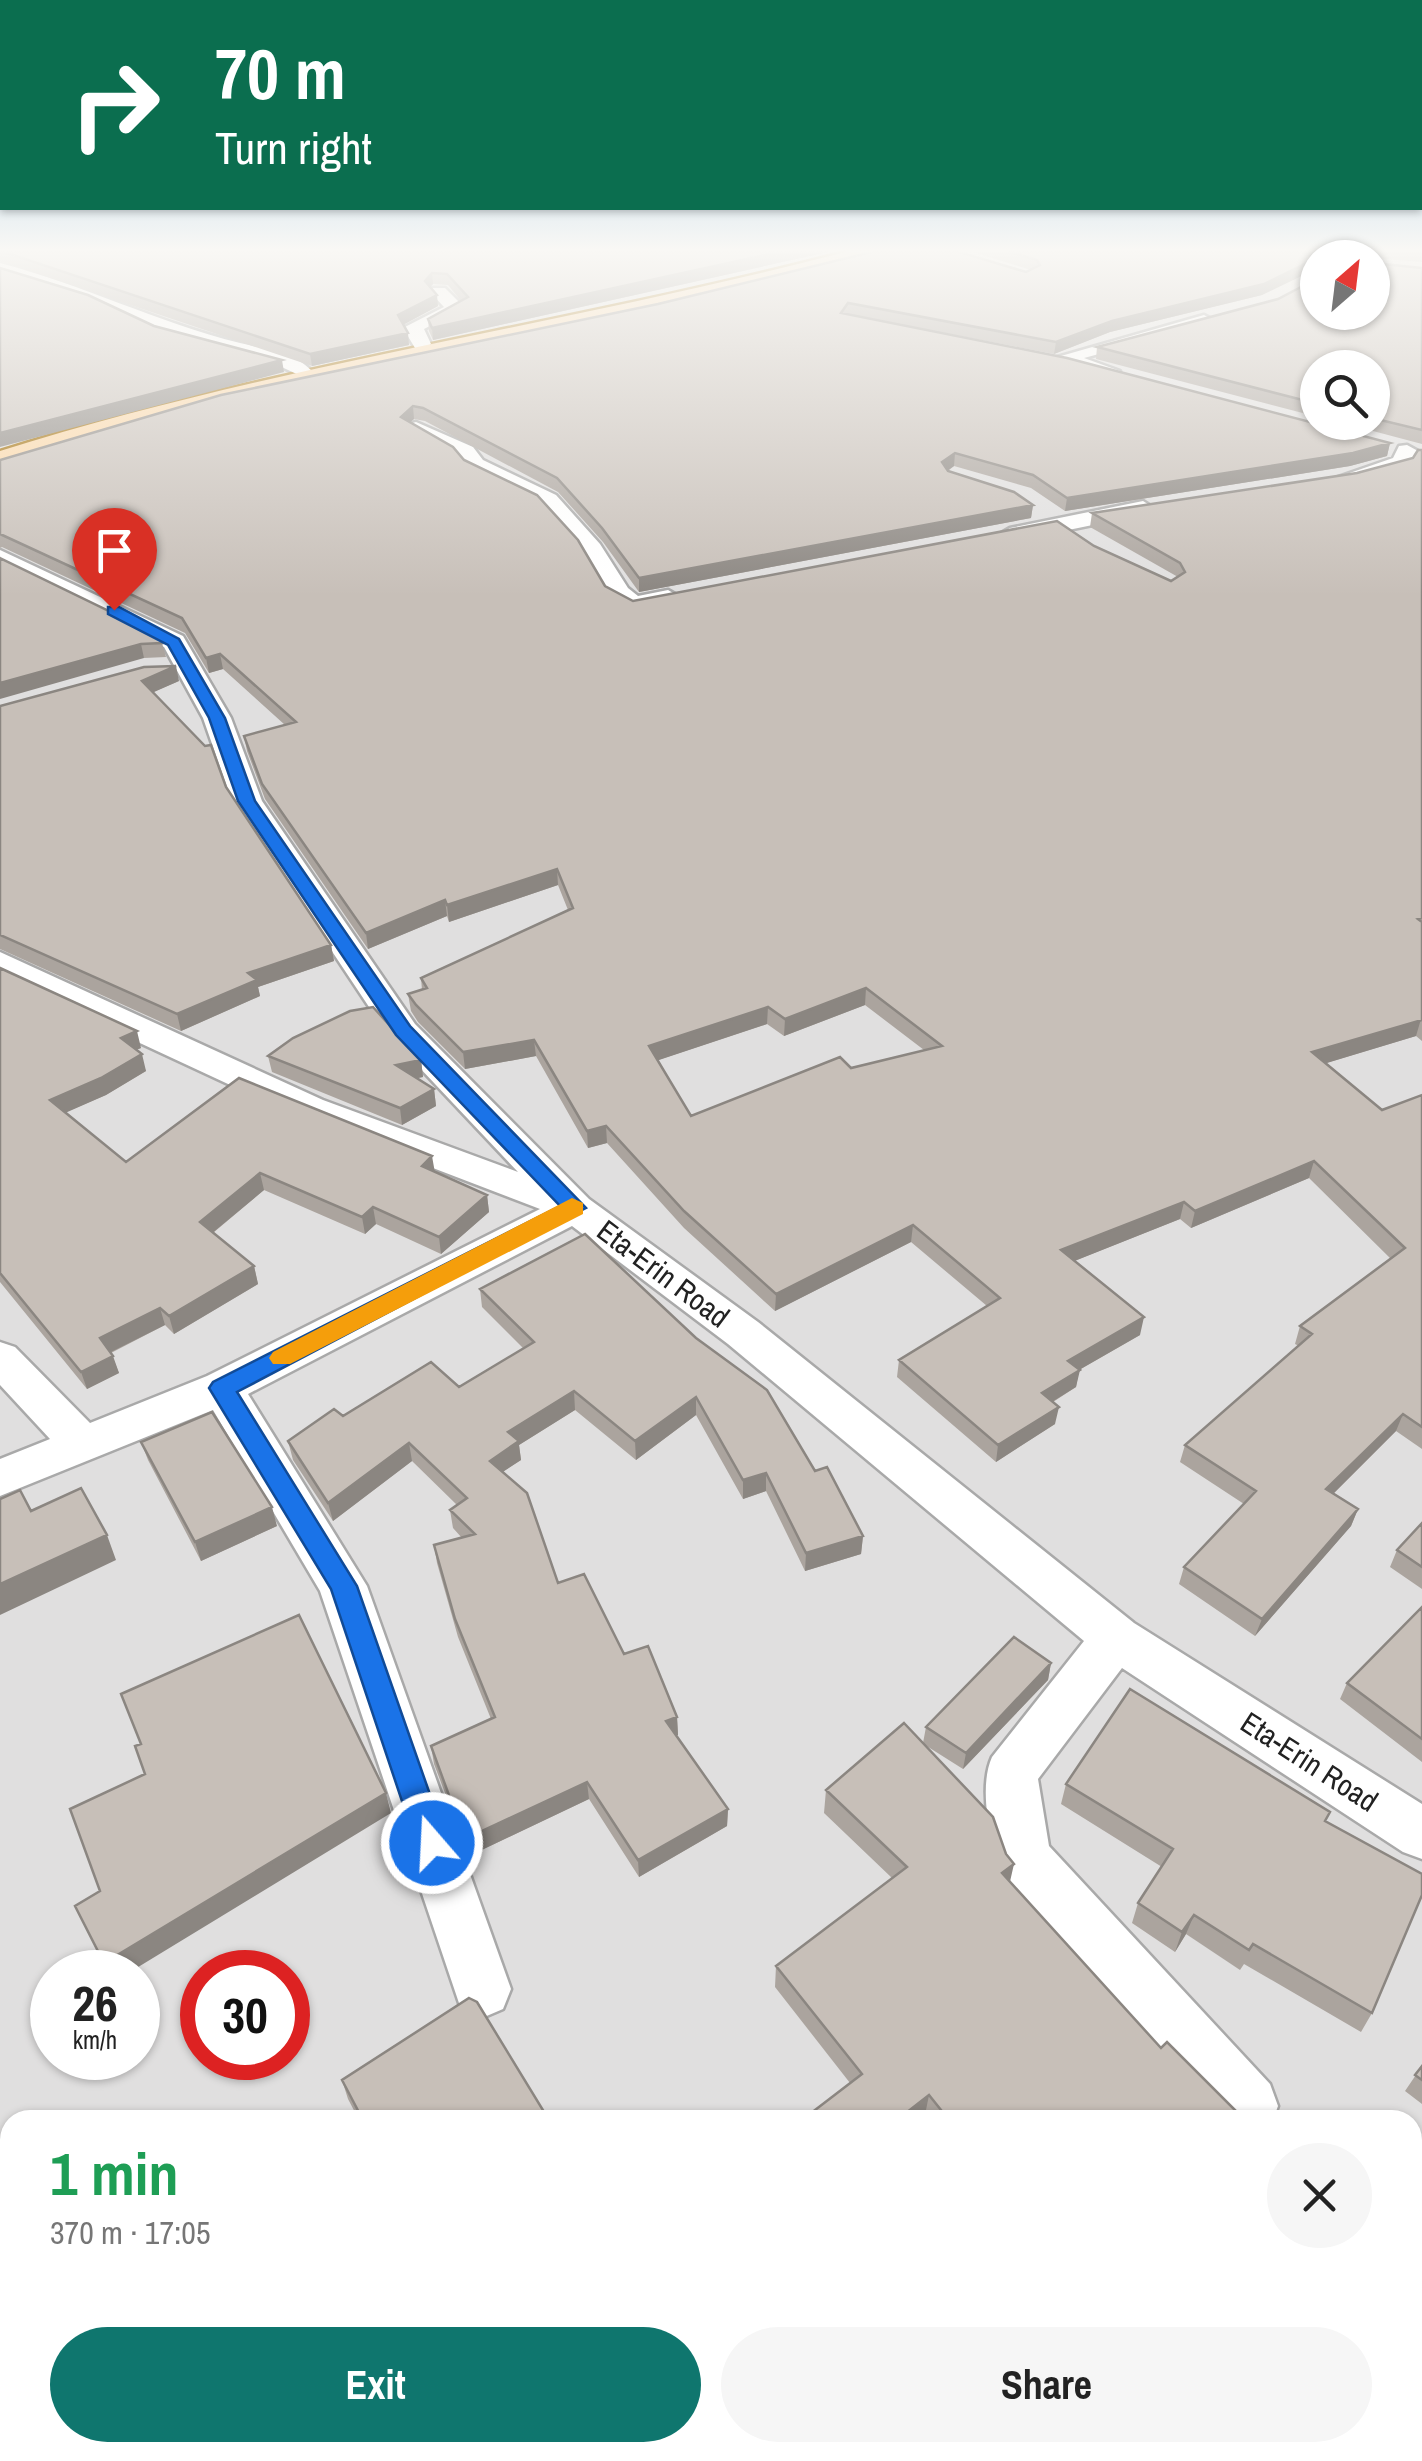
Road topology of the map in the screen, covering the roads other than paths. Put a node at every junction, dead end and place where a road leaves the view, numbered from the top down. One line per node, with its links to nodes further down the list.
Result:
1 (293, 366): 5 (street)
2 (320, 366): 5 (main road)
3 (355, 366): 10 (main road)
4 (1089, 366): 6 (street)
5 (301, 370): 9 (main road)
6 (1140, 382)
7 (416, 428): 18 (street)
8 (1406, 451): 11 (street)
9 (0, 453)
10 (0, 462)
11 (1317, 482)
12 (1033, 506): 14 (street)
13 (1170, 506): 14 (street)
14 (1066, 524): 15 (street); 16 (street)
15 (993, 539)
16 (1090, 542)
17 (0, 557): 20 (street, Eta-Erin Road)
18 (698, 591)
19 (0, 962): 20 (street)
20 (575, 1208): 22 (street); 25 (street, Eta-Erin Road)
21 (0, 1358): 23 (street)
22 (222, 1388): 23 (street); 27 (street)
23 (83, 1445): 24 (street)
24 (5, 1477)
25 (1116, 1638): 26 (street, Eta-Erin Road); 28 (street)
26 (1422, 1834)
27 (482, 1989)
28 (1248, 2106)

